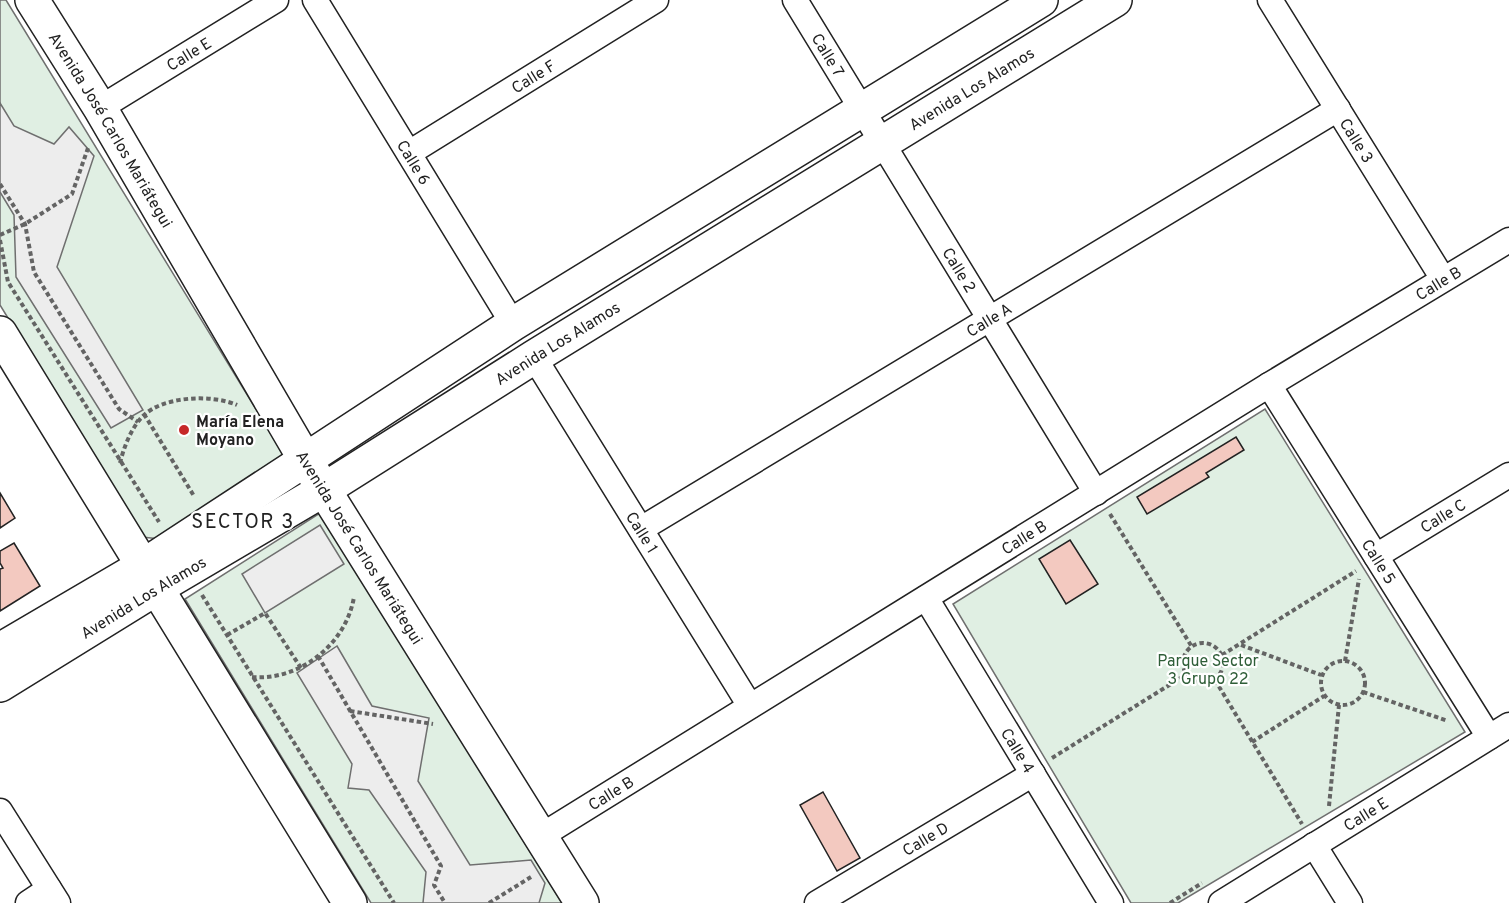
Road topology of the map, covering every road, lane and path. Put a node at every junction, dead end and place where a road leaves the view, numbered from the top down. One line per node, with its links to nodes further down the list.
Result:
1 (32, 0): 11 (street, Avenida José Carlos Mariátegui)
2 (276, 0): 11 (street, Calle E)
3 (315, 0): 13 (street, Calle 6)
4 (656, 0): 13 (street, Calle F)
5 (795, 0): 9 (street, Calle 7)
6 (1041, 0): 9 (street, Avenida Los Alamos)
7 (1115, 0): 12 (street, Avenida Los Alamos)
8 (1270, 0): 10 (street, Calle 3)
9 (864, 109): 12 (street, Calle 2); 20 (street, Avenida Los Alamos)
10 (1338, 109): 18 (street, Calle 3); 19 (street, Calle A)
11 (107, 119): 15 (path); 27 (street, Avenida José Carlos Mariátegui)
12 (883, 142): 19 (street, Calle 2); 22 (street, Avenida Los Alamos)
13 (409, 153): 20 (street, Calle 6)
14 (0, 184): 15 (path)
15 (25, 224): 16 (path); 26 (path)
16 (0, 235)
17 (1509, 240): 18 (street, Calle B)
18 (1443, 279): 23 (street, Calle B)
19 (991, 318): 31 (street, Calle 2); 33 (street, Calle A)
20 (513, 324): 27 (street, Avenida Los Alamos)
21 (0, 333): 35 (street)
22 (534, 357): 30 (street, Avenida Los Alamos); 33 (street, Calle 1)
23 (1269, 385): 31 (street, Calle B); 34 (street, Calle 5)
24 (243, 408): 25 (path)
25 (144, 414): 26 (path); 32 (path)
26 (138, 422): 28 (path)
27 (306, 460): 30 (street, Avenida José Carlos Mariátegui); 35 (street, Avenida Los Alamos)
28 (120, 472)
29 (1509, 475): 34 (street, Calle C)
30 (325, 489): 35 (street, Avenida Los Alamos); 56 (street, Avenida José Carlos Mariátegui)
31 (1096, 493): 36 (street, Calle B); 40 (path)
32 (194, 496)
33 (640, 529): 54 (street, Calle 1)
34 (1376, 556): 57 (street, Calle 5)
35 (150, 577): 41 (street, Avenida Los Alamos); 50 (street, Avenida Los Alamos); 69 (street)
36 (926, 598): 54 (street, Calle B); 59 (street, Calle 4)
37 (354, 600): 43 (path)
38 (222, 638): 45 (path)
39 (1241, 644): 42 (path); 44 (path); 47 (path)
40 (1192, 646): 42 (path); 46 (path)
41 (0, 650)
42 (1222, 655): 49 (path)
43 (318, 656): 45 (path); 55 (path)
44 (1346, 661): 47 (path); 51 (path)
45 (300, 668): 48 (path)
46 (1187, 674): 49 (path); 59 (path)
47 (1322, 675): 52 (path)
48 (247, 676)
49 (1215, 680): 58 (path)
50 (0, 685)
51 (1363, 692): 53 (path); 57 (path)
52 (1324, 696): 53 (path); 58 (path)
53 (1340, 705): 60 (path)
54 (750, 706): 65 (street, Calle B)
55 (350, 711): 56 (path); 70 (path)
56 (476, 730): 65 (street, Avenida José Carlos Mariátegui)
57 (1499, 731): 64 (street, Calle E)
58 (1252, 742): 63 (path)
59 (1033, 774): 73 (street, Calle D); 74 (street, Calle 4)
60 (1338, 802)
61 (0, 811): 67 (street)
62 (1311, 819): 63 (path)
63 (1302, 824): 64 (path)
64 (1314, 845): 76 (street, Calle E); 77 (street)
65 (549, 848): 71 (path); 72 (street, Avenida José Carlos Mariátegui)
66 (1210, 879): 75 (path)
67 (53, 896): 68 (street)
68 (28, 903)
69 (350, 903)
70 (445, 903)
71 (489, 903)
72 (582, 903)
73 (817, 903)
74 (1111, 903)
75 (1170, 903)
76 (1221, 903)
77 (1350, 903)

